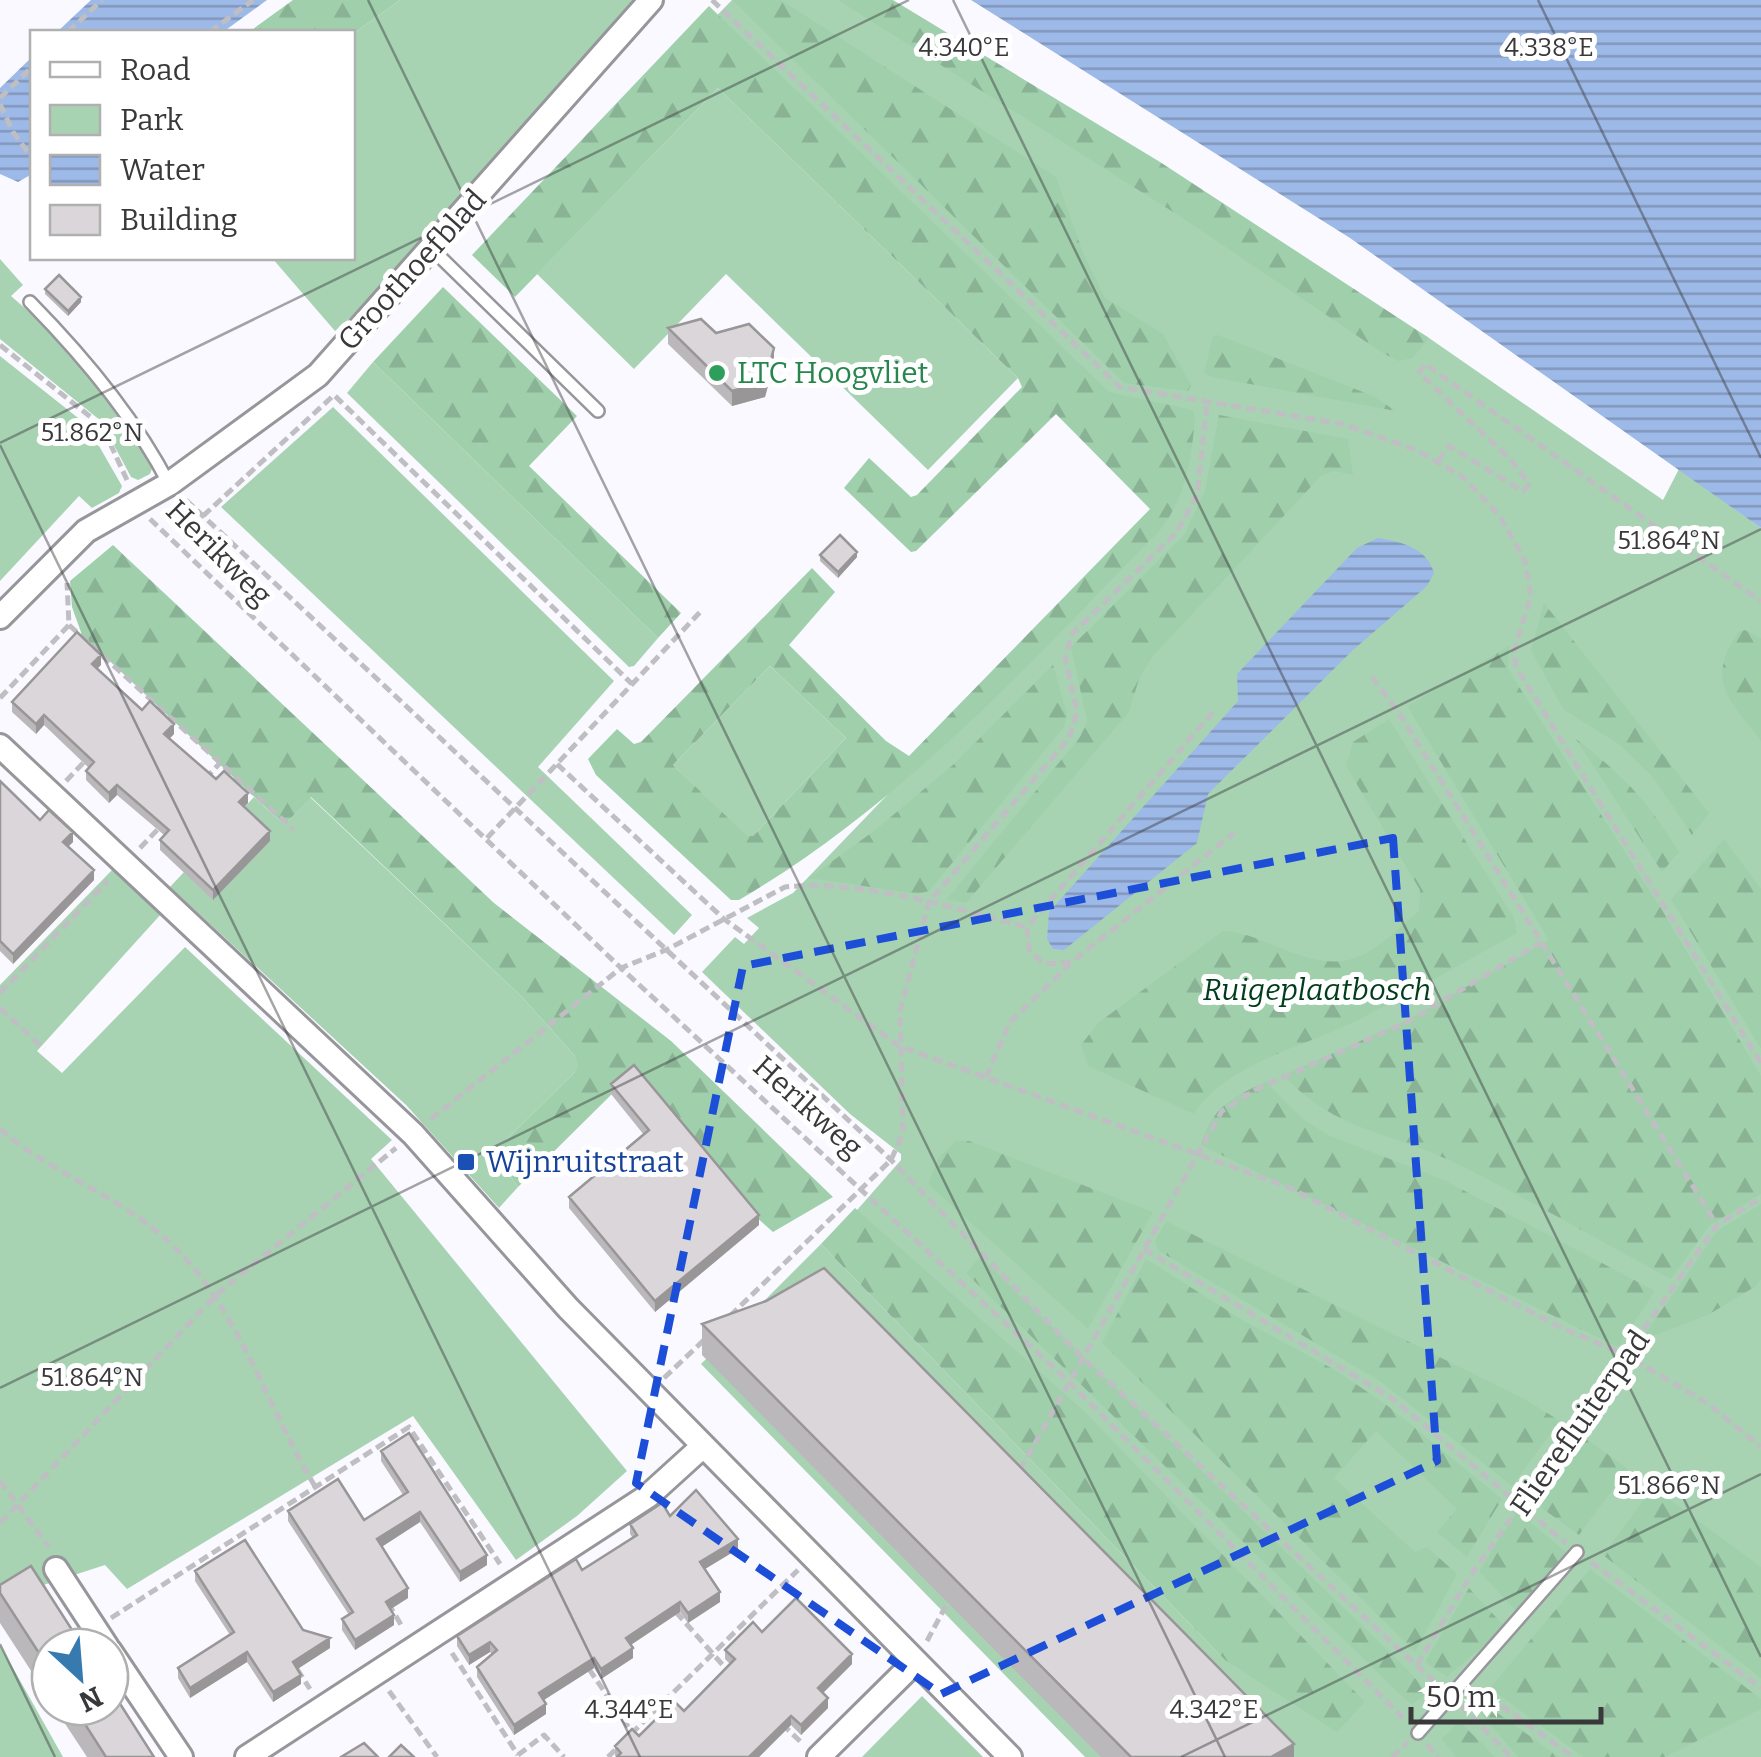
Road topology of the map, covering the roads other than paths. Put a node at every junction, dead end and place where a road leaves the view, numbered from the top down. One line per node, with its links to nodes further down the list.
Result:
1 (652, 0): 2 (street, Groothoefblad)
2 (432, 248): 4 (lane); 5 (street, Groothoefblad)
3 (30, 302): 5 (lane)
4 (598, 411)
5 (169, 484): 6 (street, Groothoefblad)
6 (0, 616)
7 (0, 746): 8 (street)
8 (702, 1447): 12 (street); 16 (street)
9 (1578, 1552): 14 (lane)
10 (56, 1569): 11 (street)
11 (94, 1627)
12 (915, 1662): 17 (street); 18 (street)
13 (130, 1681): 15 (street)
14 (1418, 1732)
15 (180, 1757)
16 (247, 1757)
17 (818, 1757)
18 (1010, 1757)

